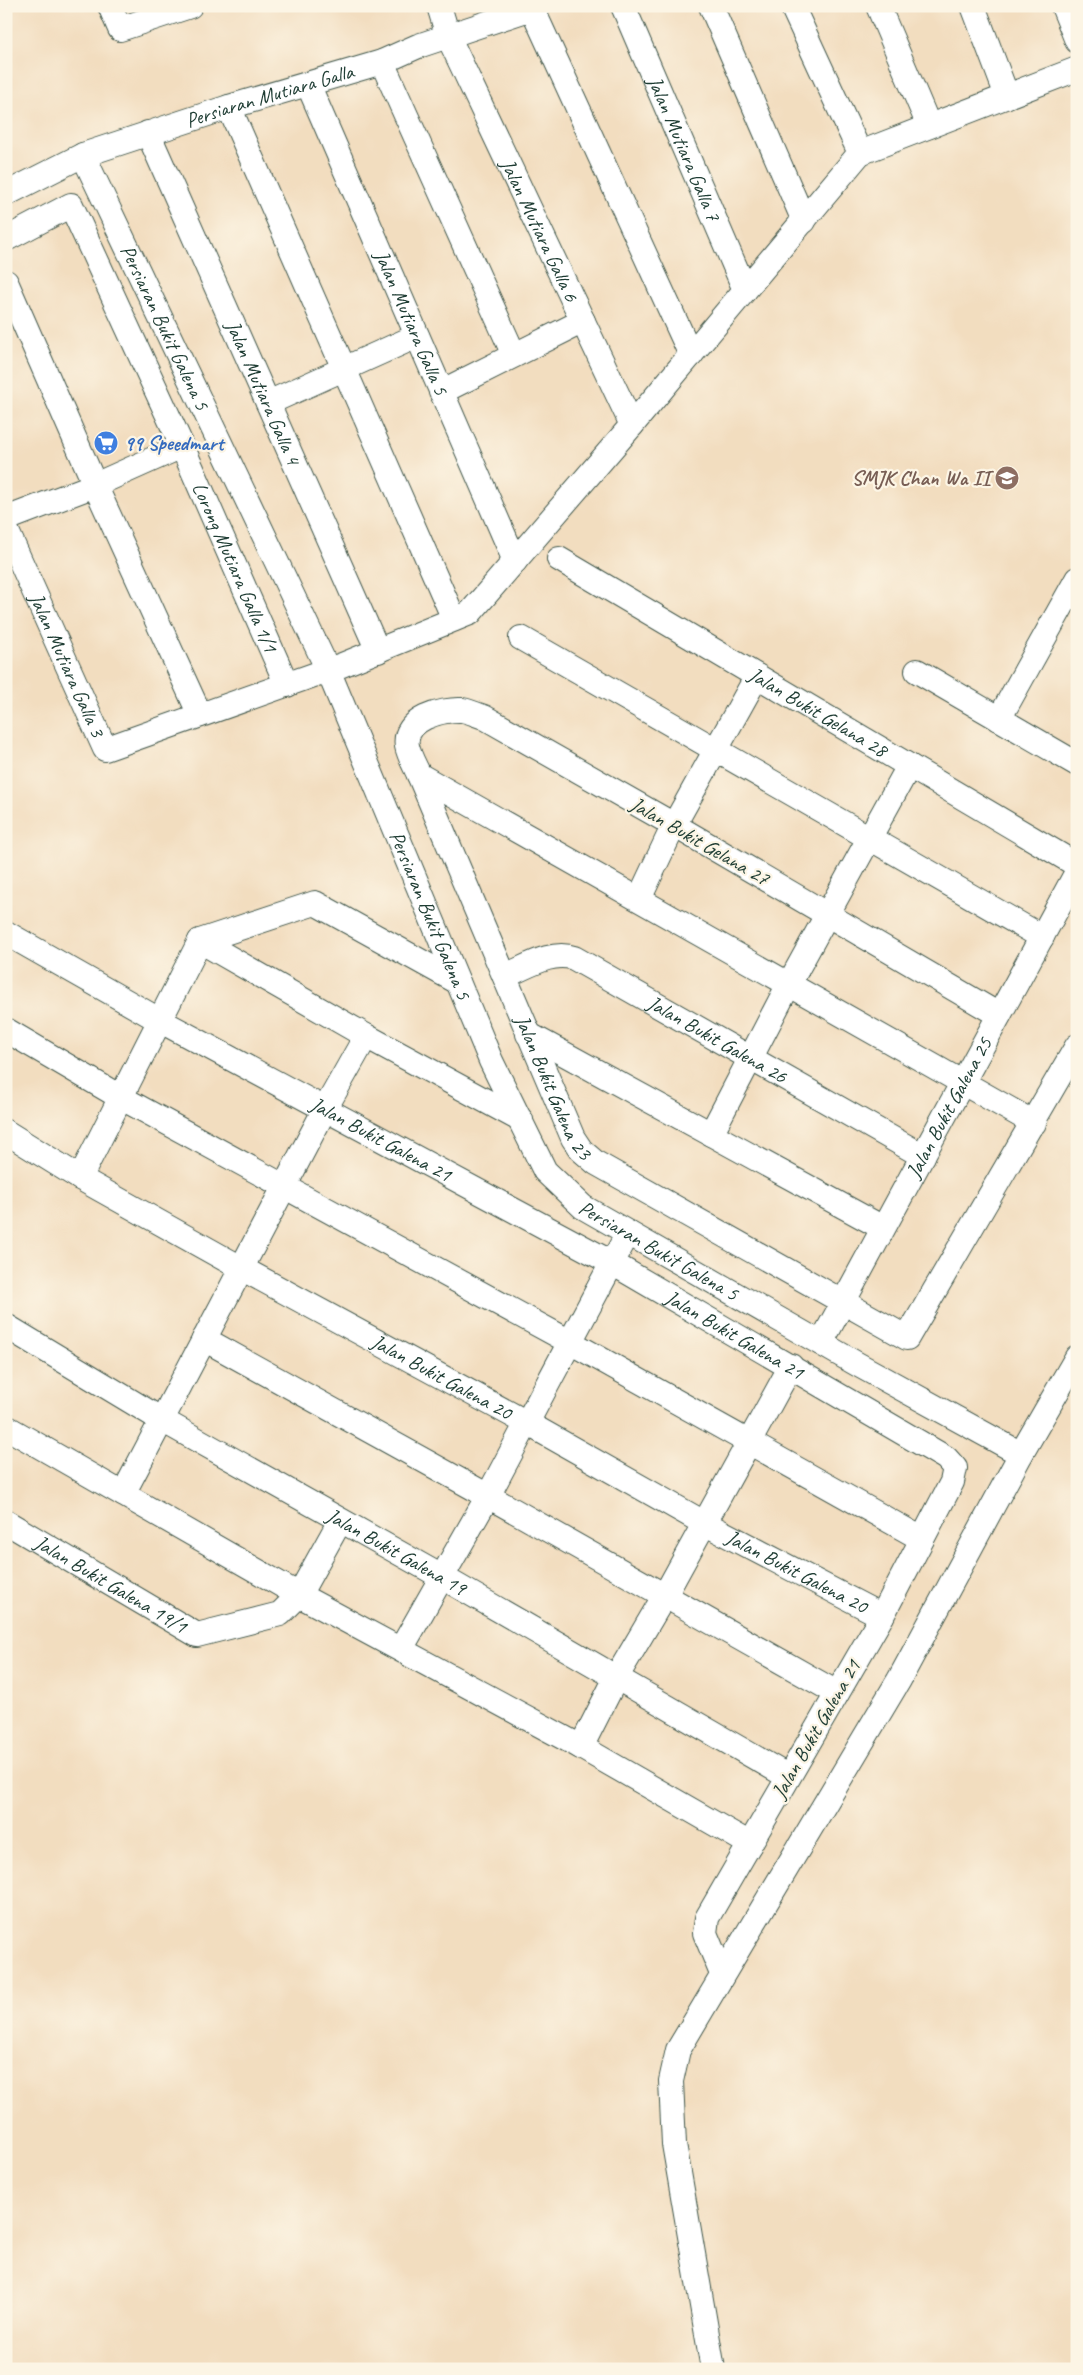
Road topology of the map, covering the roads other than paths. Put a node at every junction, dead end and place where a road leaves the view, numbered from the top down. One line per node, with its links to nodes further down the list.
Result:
1 (110, 6): 2 (street)
2 (190, 6)
3 (439, 6): 11 (street, Jalan Mutiara Galla 6)
4 (623, 6): 26 (street, Jalan Mutiara Galla 7)
5 (711, 6): 23 (street)
6 (792, 6): 20 (street)
7 (878, 6): 18 (street)
8 (973, 6): 16 (street)
9 (1063, 6): 12 (street)
10 (535, 7): 11 (street, Persiaran Mutiara Galla); 29 (street)
11 (448, 36): 13 (street, Persiaran Mutiara Galla); 27 (street, Jalan Mutiara Galla 6)
12 (1077, 41)
13 (382, 62): 15 (street, Persiaran Mutiara Galla); 30 (street)
14 (1077, 69): 16 (street)
15 (308, 84): 17 (street, Persiaran Mutiara Galla); 28 (street, Jalan Mutiara Galla 5)
16 (1007, 96): 18 (street)
17 (230, 107): 19 (street, Persiaran Mutiara Galla); 31 (street)
18 (929, 126): 20 (street)
19 (148, 133): 21 (street, Persiaran Mutiara Galla); 33 (street, Jalan Mutiara Galla 4)
20 (860, 153): 23 (street, Jalan Mutiara Galla 3)
21 (83, 155): 22 (street, Persiaran Mutiara Galla); 45 (street, Persiaran Bukit Galena 5)
22 (6, 194)
23 (804, 221): 26 (street, Jalan Mutiara Galla 3)
24 (6, 239): 35 (street, Lorong Mutiara Galla 1/1)
25 (6, 282): 36 (street)
26 (746, 290): 29 (street, Jalan Mutiara Galla 3)
27 (583, 321): 30 (street); 34 (street, Jalan Mutiara Galla 6)
28 (416, 336): 31 (street); 32 (street, Jalan Mutiara Galla 5)
29 (691, 355): 34 (street, Jalan Mutiara Galla 3)
30 (514, 356): 32 (street)
31 (345, 368): 33 (street); 42 (street)
32 (441, 392): 40 (street, Jalan Mutiara Galla 5)
33 (268, 403): 44 (street, Jalan Mutiara Galla 4)
34 (632, 425): 40 (street, Jalan Mutiara Galla 3)
35 (182, 446): 36 (street); 48 (street, Lorong Mutiara Galla 1/1)
36 (95, 485): 37 (street); 49 (street)
37 (6, 519)
38 (6, 529): 49 (street, Jalan Mutiara Galla 3)
39 (559, 559): 47 (street, Jalan Bukit Gelana 28)
40 (515, 561): 42 (street, Jalan Mutiara Galla 3)
41 (1077, 579): 50 (street)
42 (454, 619): 44 (street, Jalan Mutiara Galla 3)
43 (522, 638): 52 (street)
44 (378, 651): 45 (street, Jalan Mutiara Galla 3)
45 (328, 670): 48 (street, Jalan Mutiara Galla 3); 66 (street, Persiaran Bukit Galena 5)
46 (917, 671): 50 (street)
47 (757, 676): 52 (street); 54 (street, Jalan Bukit Gelana 28)
48 (287, 685): 49 (street, Jalan Mutiara Galla 3)
49 (200, 715)
50 (999, 719): 53 (street)
51 (407, 746): 55 (street, Jalan Bukit Galena 23); 56 (street, Jalan Bukit Gelana 27)
52 (716, 750): 56 (street); 57 (street)
53 (1077, 764)
54 (909, 766): 57 (street); 58 (street, Jalan Bukit Gelana 28)
55 (419, 775): 60 (street); 65 (street, Jalan Bukit Galena 23)
56 (674, 825): 60 (street); 61 (street, Jalan Bukit Gelana 27)
57 (869, 838): 61 (street); 63 (street)
58 (1077, 865)
59 (1077, 872): 63 (street, Jalan Bukit Galena 25)
60 (639, 899): 67 (street)
61 (827, 914): 67 (street); 68 (street, Jalan Bukit Gelana 27)
62 (6, 933): 69 (street, Jalan Bukit Galena 21)
63 (1042, 937): 68 (street, Jalan Bukit Galena 25)
64 (200, 941): 66 (street); 69 (street); 72 (street)
65 (505, 976): 71 (street, Jalan Bukit Galena 23); 74 (street, Jalan Bukit Galena 26)
66 (458, 982): 78 (street, Persiaran Bukit Galena 5)
67 (789, 984): 74 (street); 75 (street)
68 (999, 1014): 75 (street, Jalan Bukit Galena 25)
69 (159, 1020): 76 (street); 77 (street, Jalan Bukit Galena 21)
70 (6, 1030): 76 (street)
71 (528, 1034): 81 (street); 89 (street, Jalan Bukit Galena 23)
72 (366, 1036): 77 (street); 78 (street)
73 (1077, 1046): 79 (street)
74 (750, 1058): 81 (street); 82 (street, Jalan Bukit Galena 26)
75 (963, 1082): 79 (street); 82 (street, Jalan Bukit Galena 25)
76 (120, 1097): 83 (street); 84 (street)
77 (325, 1109): 84 (street); 87 (street, Jalan Bukit Galena 21)
78 (521, 1120): 86 (street, Persiaran Bukit Galena 5)
79 (1034, 1123): 89 (street, Jalan Bukit Galena 23)
80 (6, 1132): 83 (street, Jalan Bukit Galena 20)
81 (711, 1134): 85 (street)
82 (922, 1156): 85 (street, Jalan Bukit Galena 25)
83 (80, 1178): 88 (street, Jalan Bukit Galena 20)
84 (285, 1186): 88 (street); 92 (street)
85 (883, 1228): 89 (street, Jalan Bukit Galena 25)
86 (628, 1233): 87 (street); 93 (street, Persiaran Bukit Galena 5)
87 (612, 1263): 92 (street); 95 (street, Jalan Bukit Galena 21)
88 (241, 1268): 91 (street); 97 (street, Jalan Bukit Galena 20)
89 (843, 1302): 93 (street, Jalan Bukit Galena 25)
90 (6, 1326): 96 (street, Jalan Bukit Galena 19)
91 (204, 1339): 96 (street); 102 (street)
92 (570, 1342): 97 (street); 99 (street)
93 (821, 1343): 100 (street, Persiaran Bukit Galena 5)
94 (1077, 1358): 100 (street)
95 (791, 1366): 99 (street); 106 (street, Jalan Bukit Galena 21)
96 (162, 1420): 101 (street); 103 (street, Jalan Bukit Galena 19)
97 (527, 1423): 102 (street); 105 (street, Jalan Bukit Galena 20)
98 (6, 1427): 101 (street)
99 (749, 1443): 105 (street); 106 (street)
100 (1021, 1454): 117 (street)
101 (123, 1494): 108 (street)
102 (488, 1496): 107 (street); 109 (street)
103 (340, 1521): 107 (street, Jalan Bukit Galena 19); 108 (street, Jalan Bukit Galena 19/1)
104 (6, 1522): 108 (street, Jalan Bukit Galena 19/1)
105 (704, 1523): 109 (street); 110 (street, Jalan Bukit Galena 20)
106 (922, 1539): 110 (street, Jalan Bukit Galena 21)
107 (442, 1576): 111 (street); 112 (street, Jalan Bukit Galena 19)
108 (299, 1595): 111 (street)
109 (665, 1595): 112 (street); 113 (street)
110 (882, 1616): 113 (street, Jalan Bukit Galena 21)
111 (401, 1649): 114 (street)
112 (616, 1678): 114 (street); 115 (street, Jalan Bukit Galena 19)
113 (837, 1693): 115 (street, Jalan Bukit Galena 21)
114 (581, 1747): 116 (street)
115 (788, 1776): 116 (street, Jalan Bukit Galena 21)
116 (750, 1844): 117 (street, Jalan Bukit Galena 21)
117 (722, 1974): 118 (street)
118 (713, 2369)

